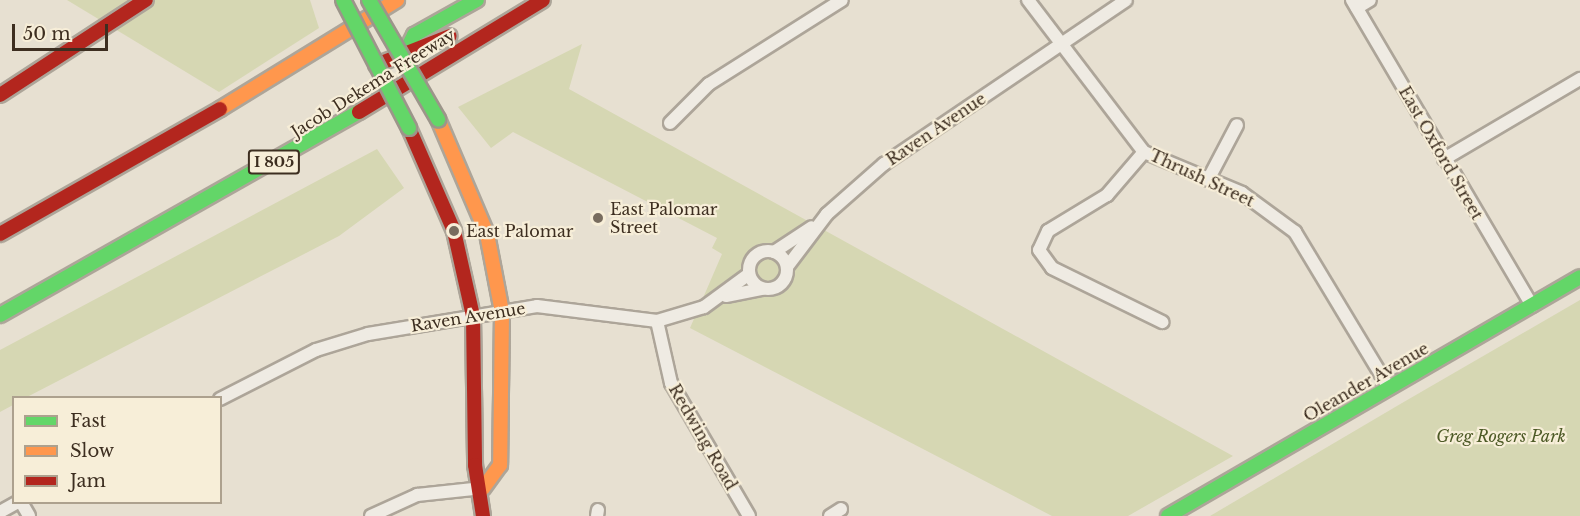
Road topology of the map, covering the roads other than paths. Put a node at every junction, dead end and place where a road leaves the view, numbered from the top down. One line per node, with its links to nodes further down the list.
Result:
1 (146, 0): 19 (main road)
2 (343, 0): 17 (main road, bridge)
3 (369, 0): 16 (main road, bridge)
4 (397, 0): 26 (main road)
5 (477, 0): 16 (main road)
6 (514, 0): 13 (main road)
7 (543, 0): 35 (main road, Jacob Dekema Freeway / I 805)
8 (842, 0): 20 (street)
9 (1028, 0): 15 (street, Thrush Street)
10 (1126, 0): 15 (street, Raven Avenue)
11 (1370, 0): 12 (street)
12 (1354, 4): 23 (street, East Oxford Street)
13 (484, 17)
14 (464, 28): 16 (main road)
15 (1059, 45): 22 (street, Thrush Street); 25 (street, Raven Avenue)
16 (403, 51): 17 (main road); 34 (main road, bridge)
17 (376, 65): 36 (main road, bridge)
18 (1580, 79): 23 (street)
19 (0, 96)
20 (670, 123)
21 (1237, 125): 24 (street)
22 (1144, 152): 24 (street, Thrush Street); 38 (street)
23 (1444, 159): 33 (street, East Oxford Street)
24 (1208, 180): 39 (street, Thrush Street)
25 (820, 221): 27 (street, Raven Avenue); 28 (street, Raven Avenue)
26 (0, 234)
27 (774, 252): 28 (street); 29 (street)
28 (787, 267): 31 (street)
29 (749, 274): 31 (street); 32 (street, Raven Avenue)
30 (1580, 277): 33 (main road, Oleander Avenue)
31 (762, 289): 32 (street, Raven Avenue)
32 (725, 296): 37 (street, Raven Avenue)
33 (1532, 306): 39 (main road, Oleander Avenue)
34 (502, 312): 36 (street, Raven Avenue); 37 (street, Raven Avenue); 41 (main road)
35 (0, 315)
36 (473, 316): 40 (street, Raven Avenue); 41 (main road)
37 (657, 321): 46 (street, Redwing Road)
38 (1162, 322)
39 (1389, 388): 47 (main road, Oleander Avenue)
40 (222, 398)
41 (483, 488): 44 (street); 45 (main road)
42 (15, 504): 43 (street)
43 (0, 512)
44 (371, 516)
45 (483, 516)
46 (749, 516)
47 (1168, 516)

